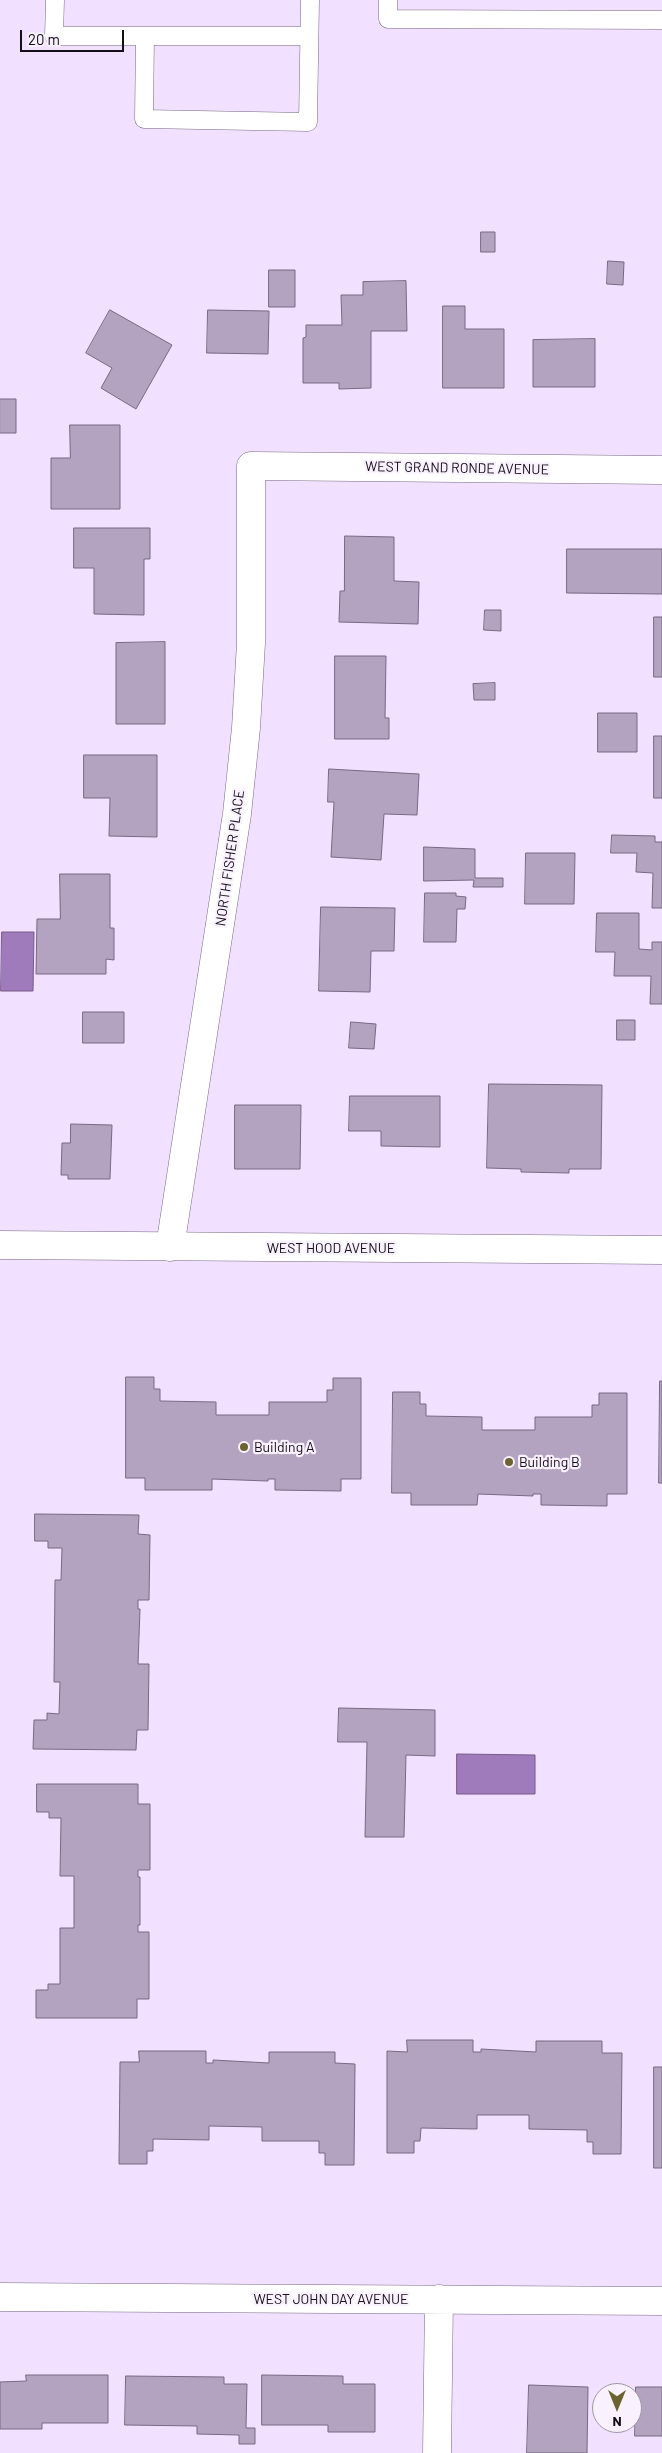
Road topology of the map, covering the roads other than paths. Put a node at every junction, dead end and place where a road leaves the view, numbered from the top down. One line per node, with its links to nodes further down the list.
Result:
1 (55, 0): 5 (lane)
2 (310, 0): 6 (lane)
3 (388, 0): 4 (lane)
4 (662, 20)
5 (145, 36): 6 (lane); 6 (lane)
6 (309, 36)
7 (251, 466): 8 (street, WEST GRAND RONDE AVENUE); 10 (street, NORTH FISHER PLACE)
8 (662, 470)
9 (0, 1245): 10 (street, WEST HOOD AVENUE)
10 (170, 1247): 11 (street, WEST HOOD AVENUE)
11 (662, 1250)
12 (0, 2297): 13 (street, WEST JOHN DAY AVENUE)
13 (439, 2299): 14 (street, WEST JOHN DAY AVENUE); 15 (street)
14 (662, 2301)
15 (437, 2453)

